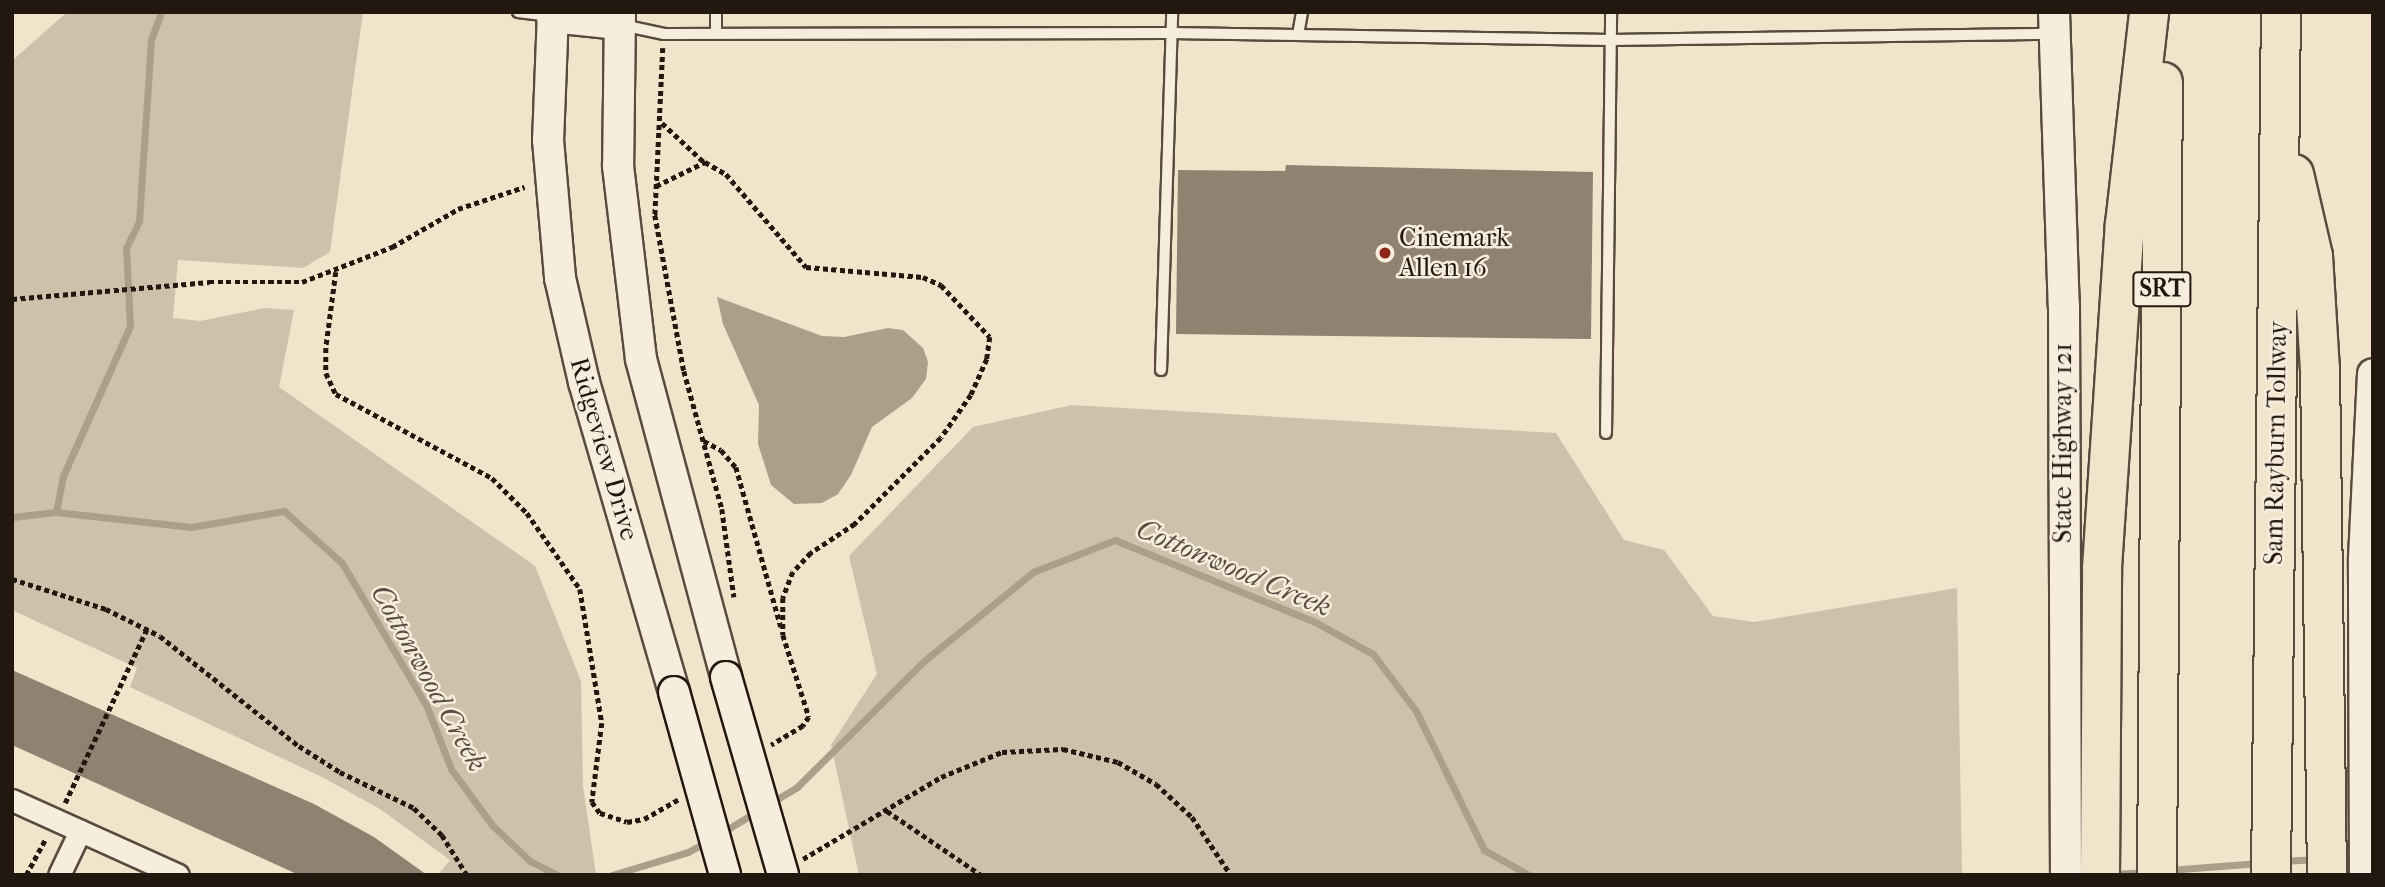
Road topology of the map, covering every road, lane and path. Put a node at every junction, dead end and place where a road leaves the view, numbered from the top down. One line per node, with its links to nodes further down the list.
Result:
1 (517, 12): 9 (lane)
2 (716, 12): 12 (lane)
3 (1172, 12): 13 (lane)
4 (1302, 12): 15 (lane)
5 (1611, 12): 16 (lane)
6 (2149, 12): 47 (highway)
7 (2163, 12): 48 (highway, SRT)
8 (2281, 12): 17 (highway, Sam Rayburn Tollway)
9 (553, 14): 10 (main road); 43 (main road, Ridgeview Drive, bridge)
10 (620, 18): 14 (lane); 38 (main road, bridge)
11 (2055, 23): 16 (lane); 46 (main road, State Highway 121)
12 (716, 33): 13 (lane); 14 (lane)
13 (1171, 33): 15 (lane); 24 (lane)
14 (664, 34): 18 (path)
15 (1298, 35): 16 (lane)
16 (1611, 40): 26 (lane)
17 (2281, 118): 49 (highway, Sam Rayburn Tollway); 50 (highway)
18 (662, 124): 19 (path); 20 (path)
19 (705, 162): 20 (path); 31 (path)
20 (656, 186): 27 (path)
21 (524, 187): 22 (path)
22 (336, 272): 23 (path); 33 (path)
23 (12, 299)
24 (1161, 370)
25 (2373, 374): 51 (main road)
26 (1606, 433)
27 (704, 441): 29 (path); 31 (path)
28 (12, 579): 30 (path)
29 (734, 600)
30 (147, 629): 36 (path); 42 (path)
31 (783, 635): 32 (path)
32 (758, 752)
33 (690, 793)
34 (12, 800): 36 (street)
35 (887, 811): 38 (path); 44 (path); 45 (path)
36 (57, 820): 37 (street); 39 (path)
37 (80, 831): 40 (street); 41 (street)
38 (790, 868)
39 (26, 875)
40 (58, 875)
41 (178, 875)
42 (467, 875)
43 (725, 875)
44 (981, 875)
45 (1231, 875)
46 (2066, 875)
47 (2101, 875)
48 (2157, 875)
49 (2271, 875)
50 (2327, 875)
51 (2365, 875)

